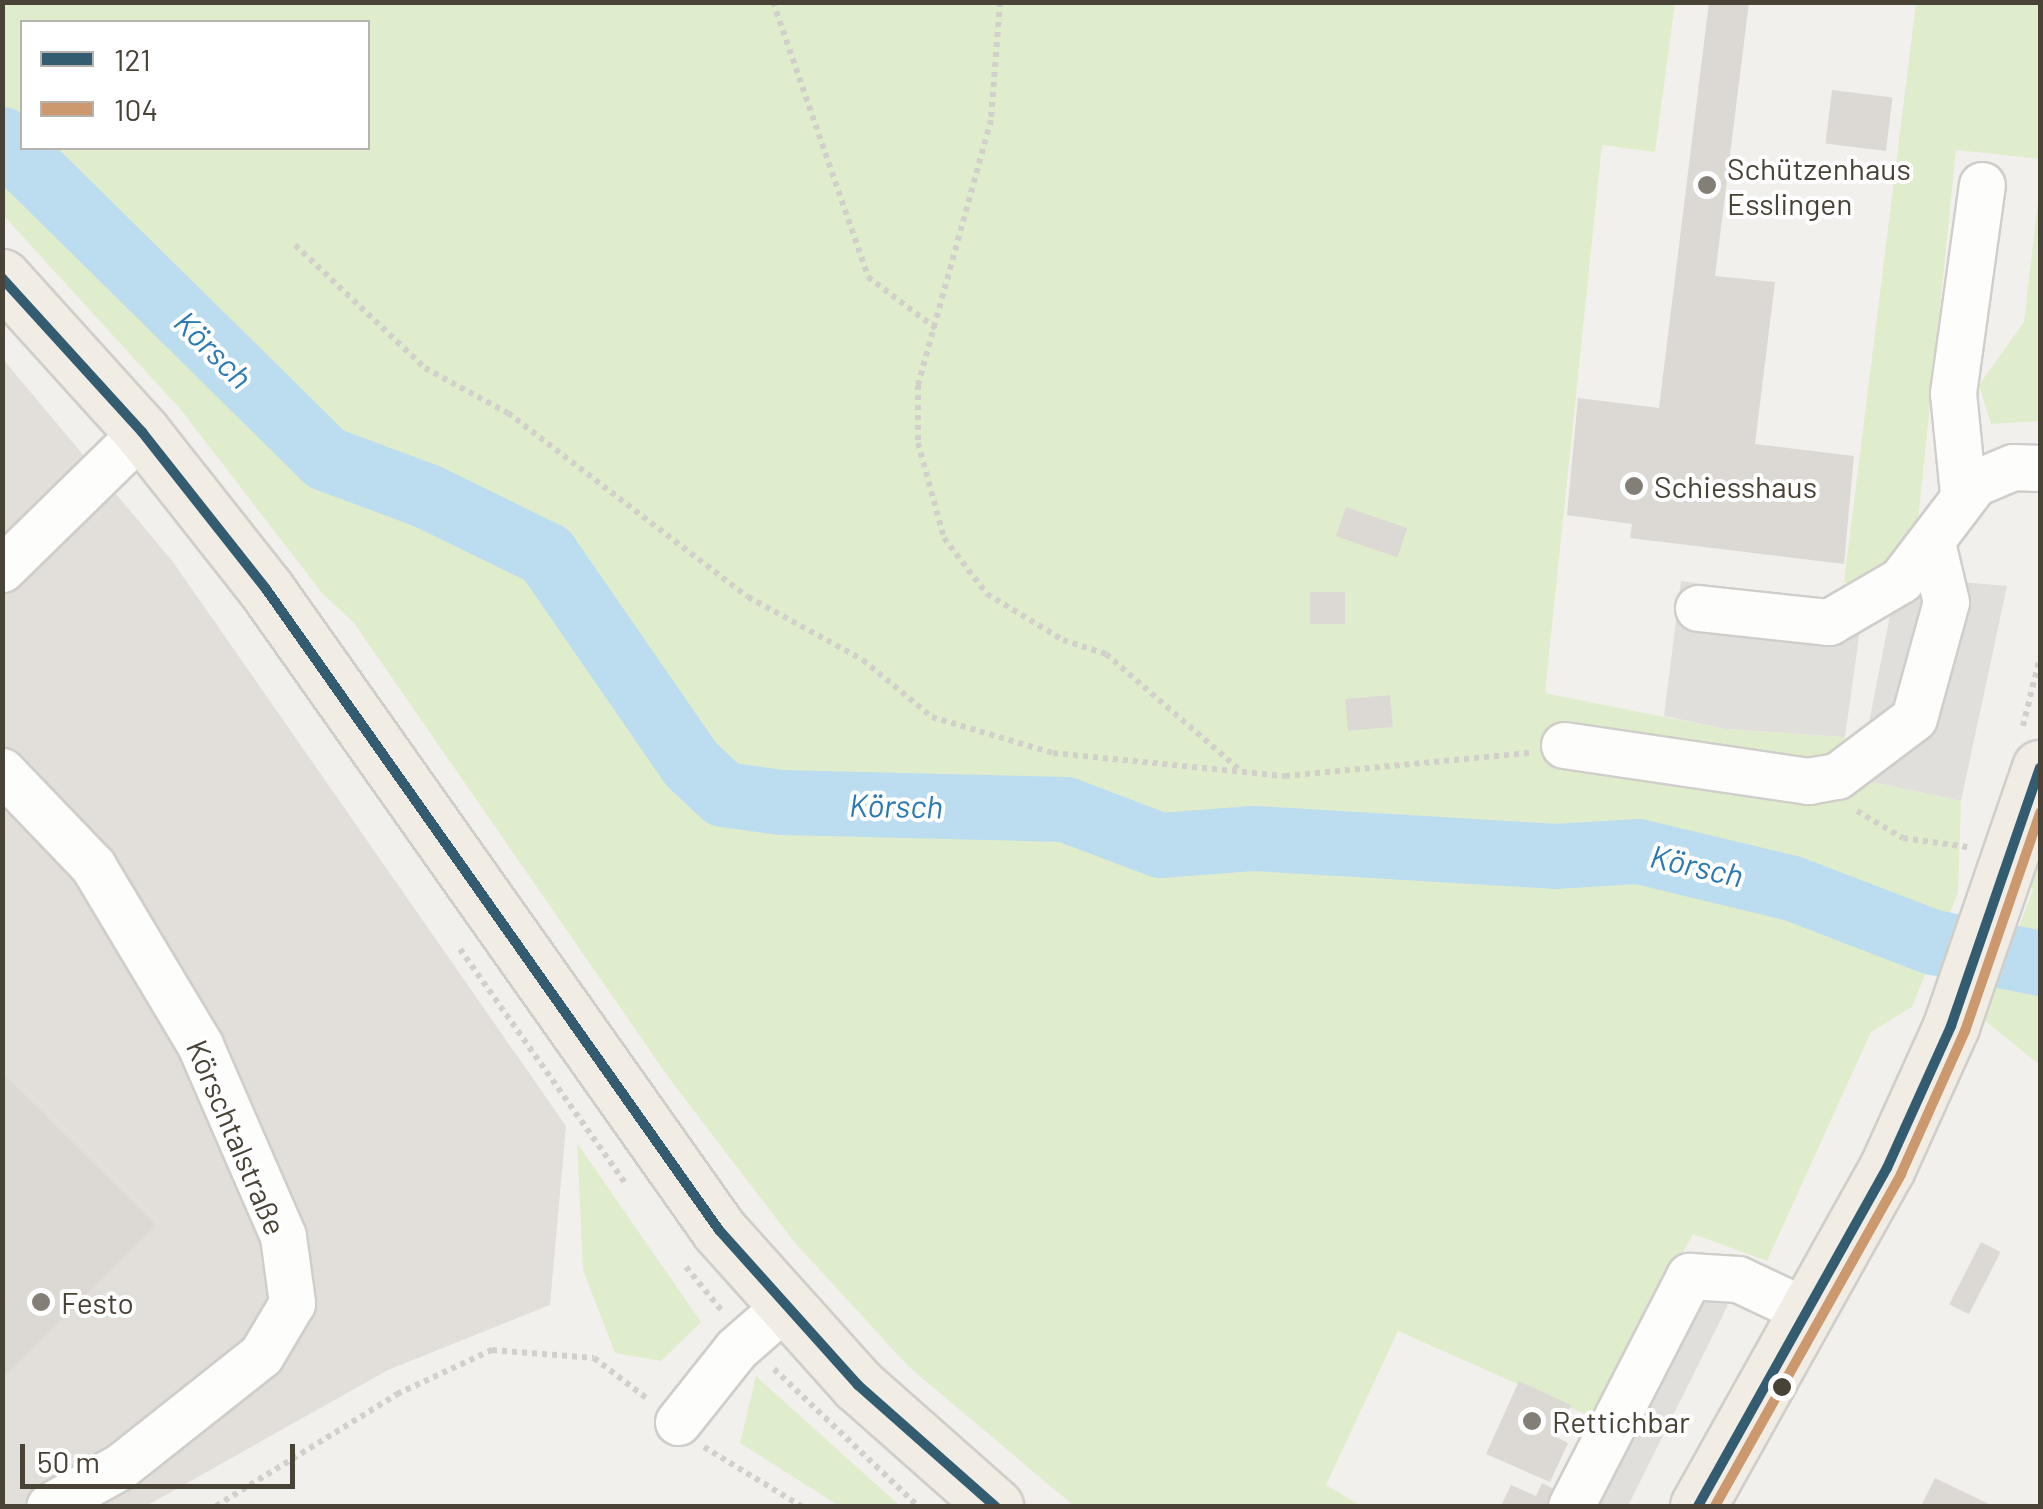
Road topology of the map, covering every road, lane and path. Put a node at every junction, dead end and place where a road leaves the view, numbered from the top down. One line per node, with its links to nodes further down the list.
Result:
1 (773, 2): 6 (path)
2 (1000, 2): 6 (path)
3 (1982, 185): 9 (street)
4 (295, 245): 16 (path)
5 (2, 277): 7 (main road)
6 (938, 330): 16 (path)
7 (142, 432): 11 (street); 23 (main road)
8 (2040, 468): 9 (street)
9 (1963, 492): 10 (street)
10 (1933, 547): 12 (street); 17 (street)
11 (2, 569)
12 (1698, 608)
13 (1564, 745): 16 (path); 17 (street)
14 (2040, 768): 18 (main road)
15 (2, 771): 26 (street, Körschtalstraße)
16 (1242, 772)
17 (1824, 781): 18 (path)
18 (1997, 864): 22 (main road)
19 (456, 944): 20 (path)
20 (634, 1196)
21 (680, 1259): 23 (path)
22 (1810, 1313): 25 (main road); 30 (street)
23 (765, 1323): 24 (street); 29 (main road)
24 (678, 1422): 27 (path); 28 (path)
25 (1711, 1501)
26 (49, 1506)
27 (216, 1506)
28 (800, 1506)
29 (995, 1506)
30 (1571, 1506)

